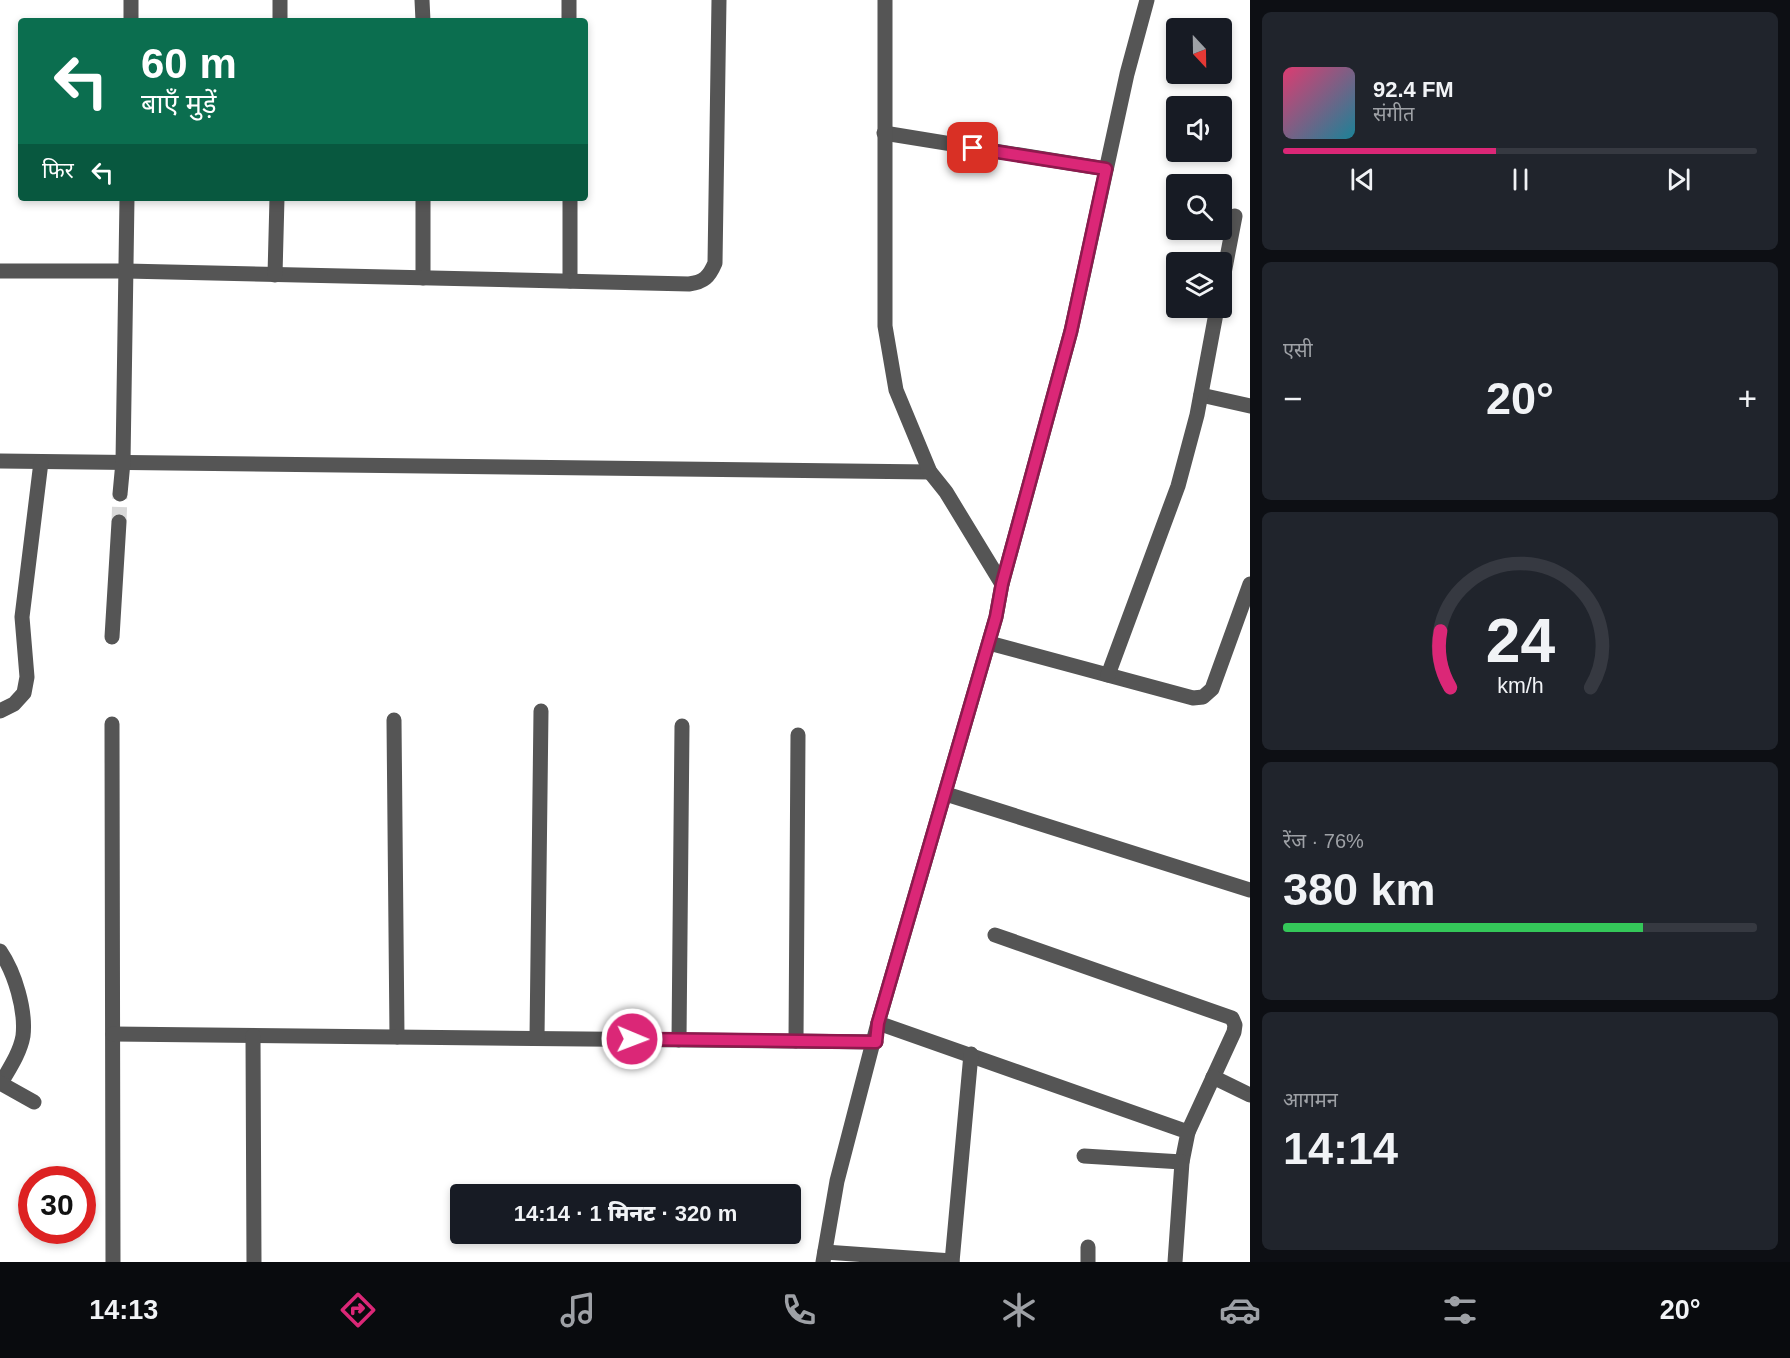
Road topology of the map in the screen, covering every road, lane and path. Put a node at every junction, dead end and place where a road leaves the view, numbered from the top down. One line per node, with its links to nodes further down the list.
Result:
1 (132, 0): 8 (street)
2 (280, 0): 9 (street)
3 (423, 0): 10 (street)
4 (569, 0): 11 (street)
5 (719, 0): 24 (street)
6 (885, 0): 12 (street)
7 (1147, 0): 13 (street)
8 (131, 18)
9 (280, 18)
10 (423, 18)
11 (569, 18)
12 (884, 133): 13 (street); 31 (street)
13 (1106, 169): 34 (street)
14 (127, 201): 21 (street)
15 (277, 201): 22 (street)
16 (423, 201): 23 (street)
17 (570, 201): 24 (street)
18 (1235, 216): 19 (street)
19 (1228, 252)
20 (0, 271): 21 (street)
21 (126, 271): 22 (street); 30 (street)
22 (275, 274): 23 (street)
23 (423, 278): 24 (street)
24 (570, 282)
25 (1215, 318): 26 (street)
26 (1201, 395): 27 (street); 38 (street)
27 (1250, 406)
28 (0, 461): 29 (street)
29 (41, 462): 30 (street); 39 (street)
30 (123, 462): 31 (street); 32 (street)
31 (930, 472): 34 (street)
32 (120, 494)
33 (119, 522): 36 (street)
34 (1002, 584): 37 (street)
35 (1250, 584): 38 (street)
36 (112, 638)
37 (989, 643): 38 (street); 45 (street)
38 (1108, 675)
39 (0, 711)
40 (541, 711): 53 (street)
41 (394, 720): 52 (street)
42 (112, 724): 50 (street)
43 (682, 726): 54 (street)
44 (798, 735): 55 (street)
45 (946, 794): 46 (street); 49 (street)
46 (1250, 890)
47 (995, 935): 58 (street)
48 (0, 951): 59 (street)
49 (878, 1023): 56 (street); 57 (street)
50 (113, 1034): 51 (street); 67 (street)
51 (253, 1036): 52 (street); 68 (street)
52 (397, 1037): 53 (street)
53 (537, 1038): 54 (street)
54 (679, 1040): 55 (street)
55 (796, 1041): 56 (street)
56 (876, 1042): 65 (street)
57 (971, 1054): 62 (street); 66 (street)
58 (1213, 1077): 60 (street); 62 (street)
59 (0, 1083): 61 (street)
60 (1250, 1095)
61 (34, 1102)
62 (1188, 1132): 64 (street)
63 (1084, 1156): 64 (street)
64 (1182, 1162): 69 (street)
65 (824, 1257): 66 (street)
66 (952, 1261)
67 (113, 1262)
68 (254, 1262)
69 (1175, 1262)

